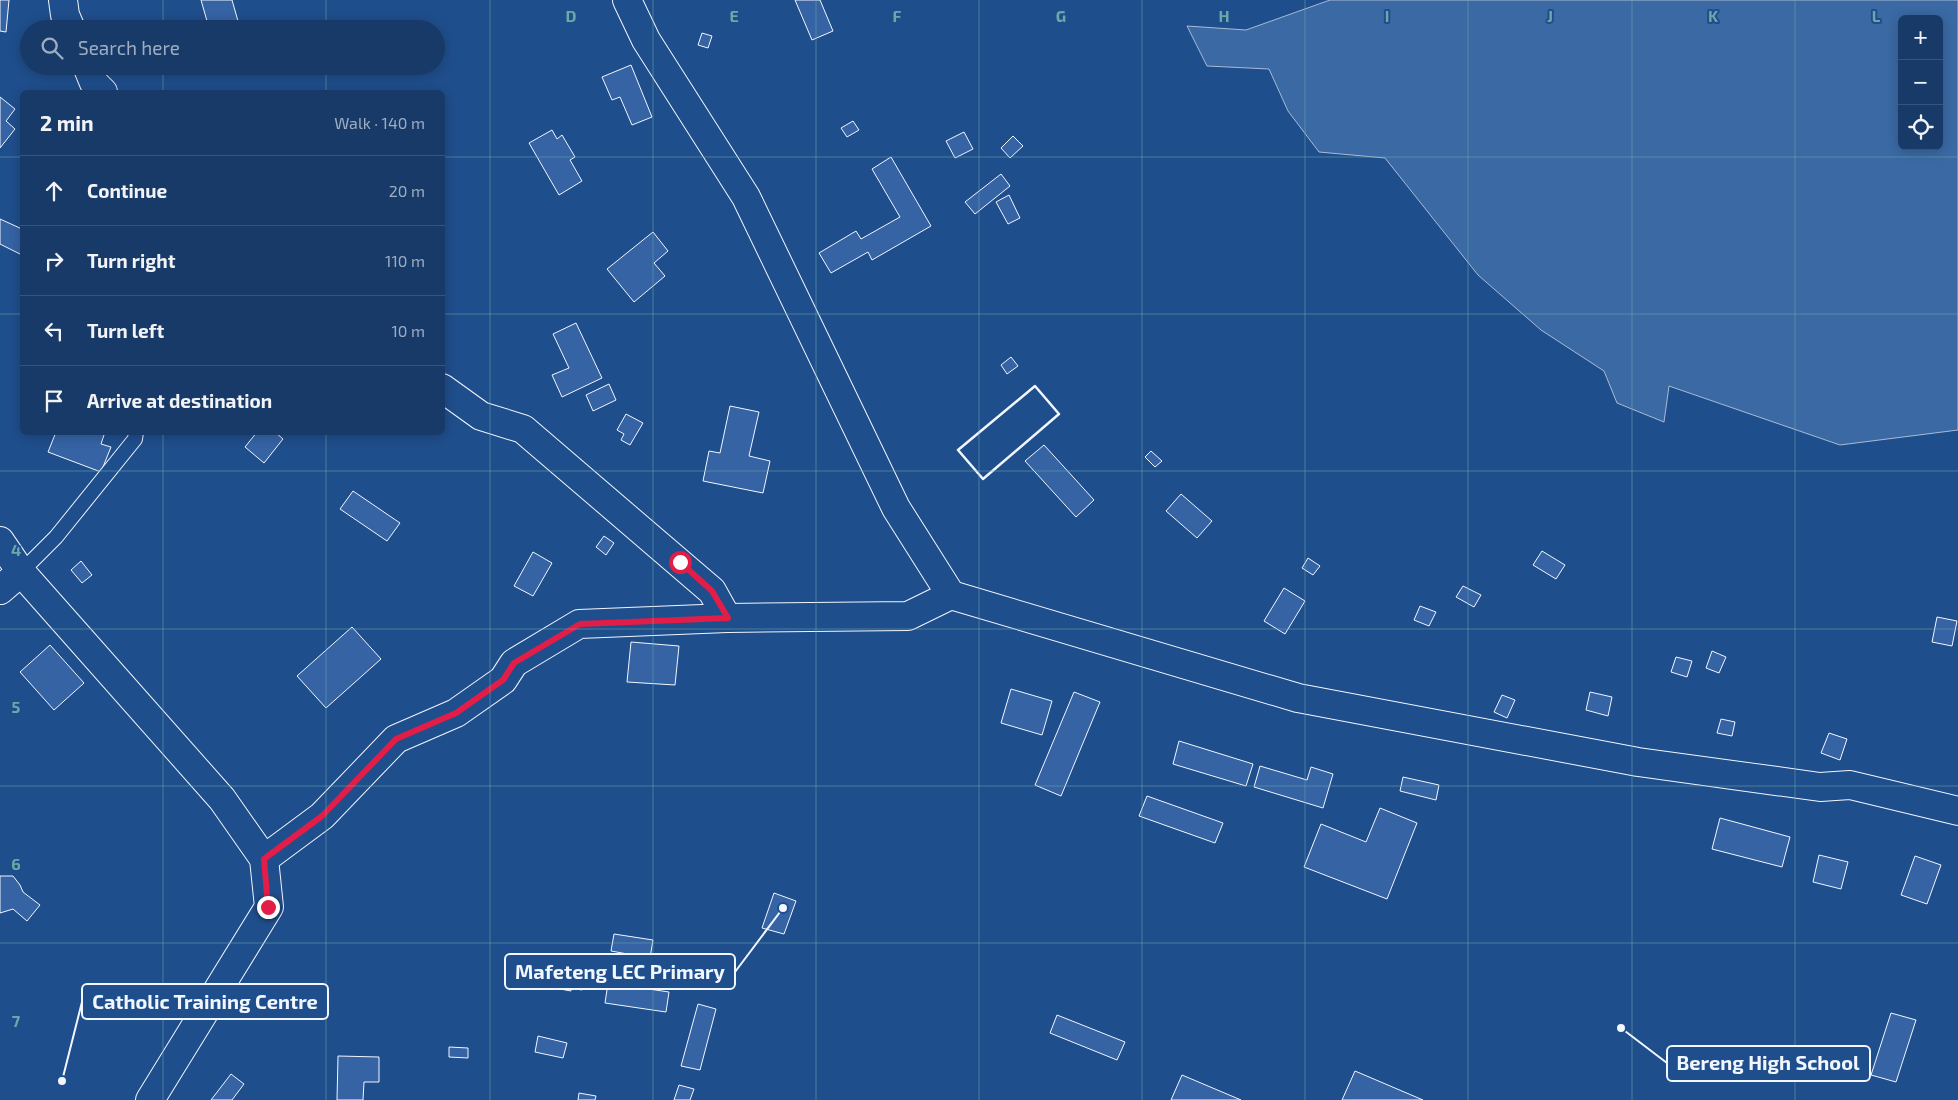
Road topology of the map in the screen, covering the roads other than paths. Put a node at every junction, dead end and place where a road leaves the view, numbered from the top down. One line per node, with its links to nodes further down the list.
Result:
1 (62, 0): 3 (street)
2 (628, 0): 11 (street)
3 (67, 20)
4 (91, 75): 5 (street)
5 (101, 90)
6 (445, 390): 12 (street)
7 (135, 435): 9 (lane)
8 (0, 541): 9 (street)
9 (21, 572): 10 (street); 14 (street)
10 (0, 590)
11 (951, 595): 12 (street); 13 (street)
12 (728, 618): 14 (street)
13 (1958, 811)
14 (264, 859): 15 (street)
15 (150, 1100)

